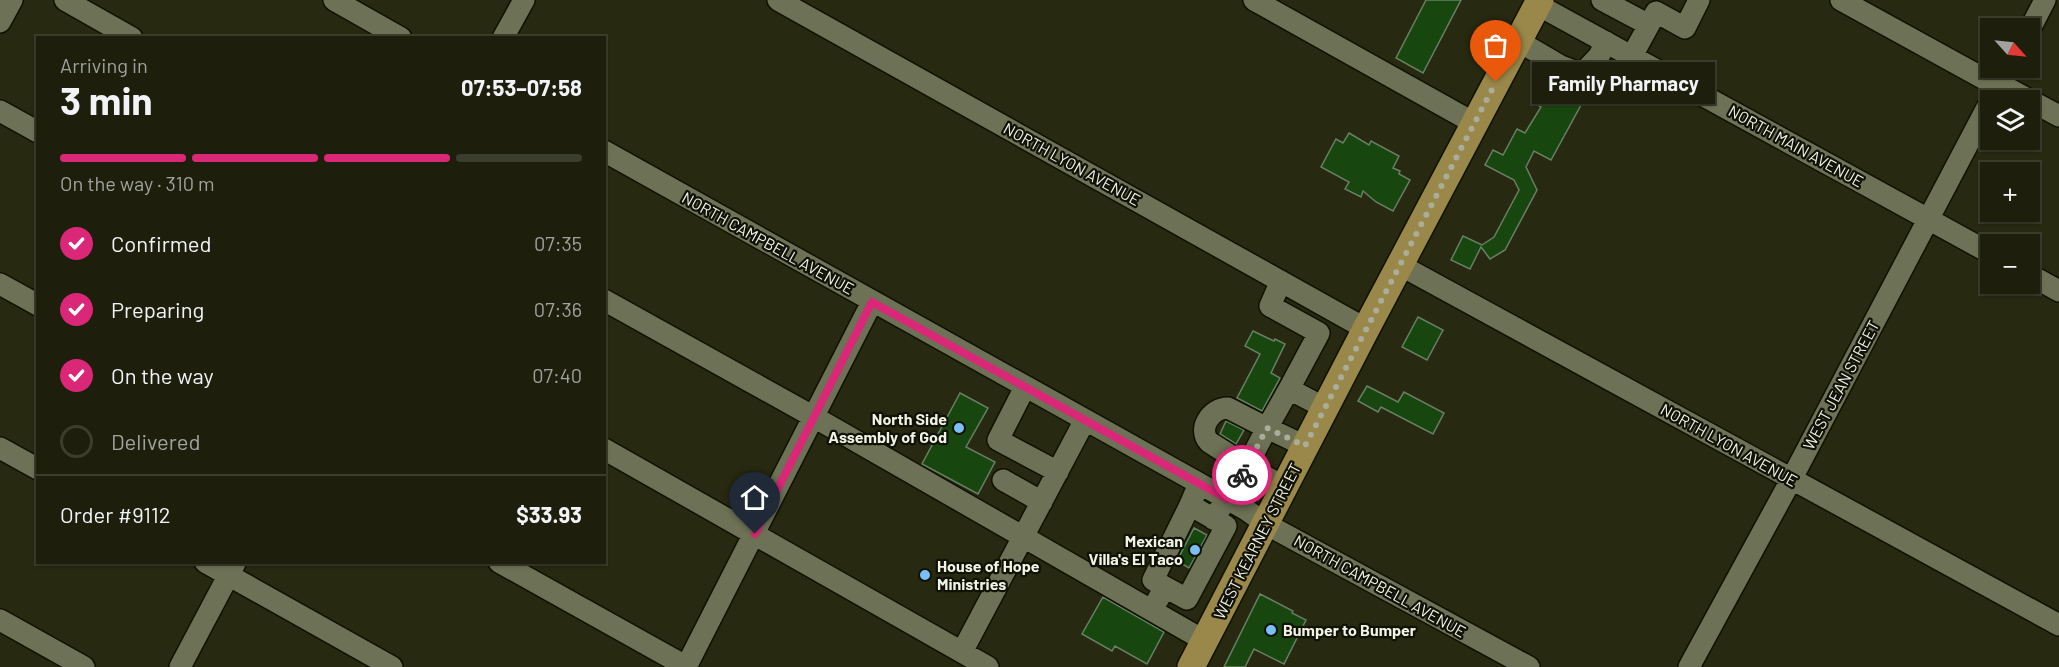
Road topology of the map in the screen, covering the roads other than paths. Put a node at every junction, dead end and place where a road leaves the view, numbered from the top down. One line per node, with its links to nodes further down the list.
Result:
1 (12, 0): 14 (street)
2 (65, 0): 16 (street)
3 (334, 0): 17 (street)
4 (524, 0): 18 (street)
5 (778, 0): 31 (street, NORTH LYON AVENUE)
6 (1254, 0): 25 (street)
7 (1602, 0): 12 (street)
8 (1699, 0): 15 (street)
9 (1841, 0): 22 (street)
10 (2045, 0): 13 (street)
11 (1539, 2): 19 (main road, WEST KEARNEY STREET); 20 (street, NORTH MAIN AVENUE)
12 (1630, 7): 15 (street)
13 (2036, 18)
14 (0, 22)
15 (1649, 25): 21 (street)
16 (128, 36)
17 (398, 36)
18 (504, 36)
19 (1518, 41): 20 (street); 25 (main road, WEST KEARNEY STREET)
20 (1606, 42): 21 (street, NORTH MAIN AVENUE)
21 (1632, 56): 28 (street, NORTH MAIN AVENUE)
22 (1998, 88): 24 (street); 28 (street, WEST JEAN STREET)
23 (0, 111): 26 (street)
24 (2059, 117)
25 (1474, 123): 30 (main road, WEST KEARNEY STREET)
26 (36, 131)
27 (606, 152): 36 (street, NORTH CAMPBELL AVENUE)
28 (1928, 219): 29 (street, NORTH MAIN AVENUE); 52 (street, WEST JEAN STREET)
29 (1980, 248)
30 (1400, 265): 38 (main road, WEST KEARNEY STREET); 52 (street, NORTH LYON AVENUE)
31 (1281, 281): 38 (street, NORTH LYON AVENUE); 40 (street)
32 (2040, 281): 34 (street)
33 (0, 284): 37 (street)
34 (2059, 291)
35 (606, 301): 42 (street)
36 (872, 302): 39 (street, NORTH CAMPBELL AVENUE); 42 (street)
37 (36, 304)
38 (1366, 329): 41 (main road, WEST KEARNEY STREET)
39 (1025, 387): 43 (street, NORTH CAMPBELL AVENUE); 50 (street)
40 (1289, 389): 41 (street); 44 (street)
41 (1325, 408): 45 (main road, WEST KEARNEY STREET)
42 (814, 417): 60 (street); 61 (street)
43 (1085, 420): 50 (street); 53 (street, NORTH CAMPBELL AVENUE)
44 (1267, 428): 45 (street); 48 (street); 48 (street)
45 (1305, 446): 54 (main road, WEST KEARNEY STREET)
46 (0, 448): 49 (street)
47 (606, 450): 60 (street)
48 (1247, 466): 54 (street); 55 (street)
49 (36, 468)
50 (1058, 472): 56 (street)
51 (1003, 480): 56 (street)
52 (1791, 480): 71 (street, NORTH LYON AVENUE); 81 (street, WEST JEAN STREET)
53 (1199, 484): 55 (street, NORTH CAMPBELL AVENUE); 57 (street)
54 (1284, 487): 58 (main road, WEST KEARNEY STREET)
55 (1227, 499): 58 (street, NORTH CAMPBELL AVENUE); 59 (street)
56 (1042, 502): 61 (street)
57 (1190, 506): 59 (street); 68 (street)
58 (1266, 524): 62 (main road, WEST KEARNEY STREET); 80 (street, NORTH CAMPBELL AVENUE)
59 (1217, 527): 62 (street); 63 (street)
60 (755, 534): 73 (street); 77 (street)
61 (1024, 537): 69 (street); 73 (street)
62 (1251, 552): 67 (main road, WEST KEARNEY STREET)
63 (1208, 561): 67 (street); 68 (street)
64 (213, 564): 66 (street)
65 (503, 564): 77 (street)
66 (232, 569): 75 (street); 76 (street)
67 (1238, 577): 72 (main road, WEST KEARNEY STREET)
68 (1165, 587): 69 (street)
69 (1152, 610): 72 (street)
70 (0, 620): 74 (street)
71 (2059, 625)
72 (1205, 641): 79 (main road, WEST KEARNEY STREET)
73 (962, 652): 78 (street)
74 (84, 667)
75 (180, 667)
76 (392, 667)
77 (686, 667)
78 (988, 667)
79 (1191, 667)
80 (1529, 667)
81 (1689, 667)

